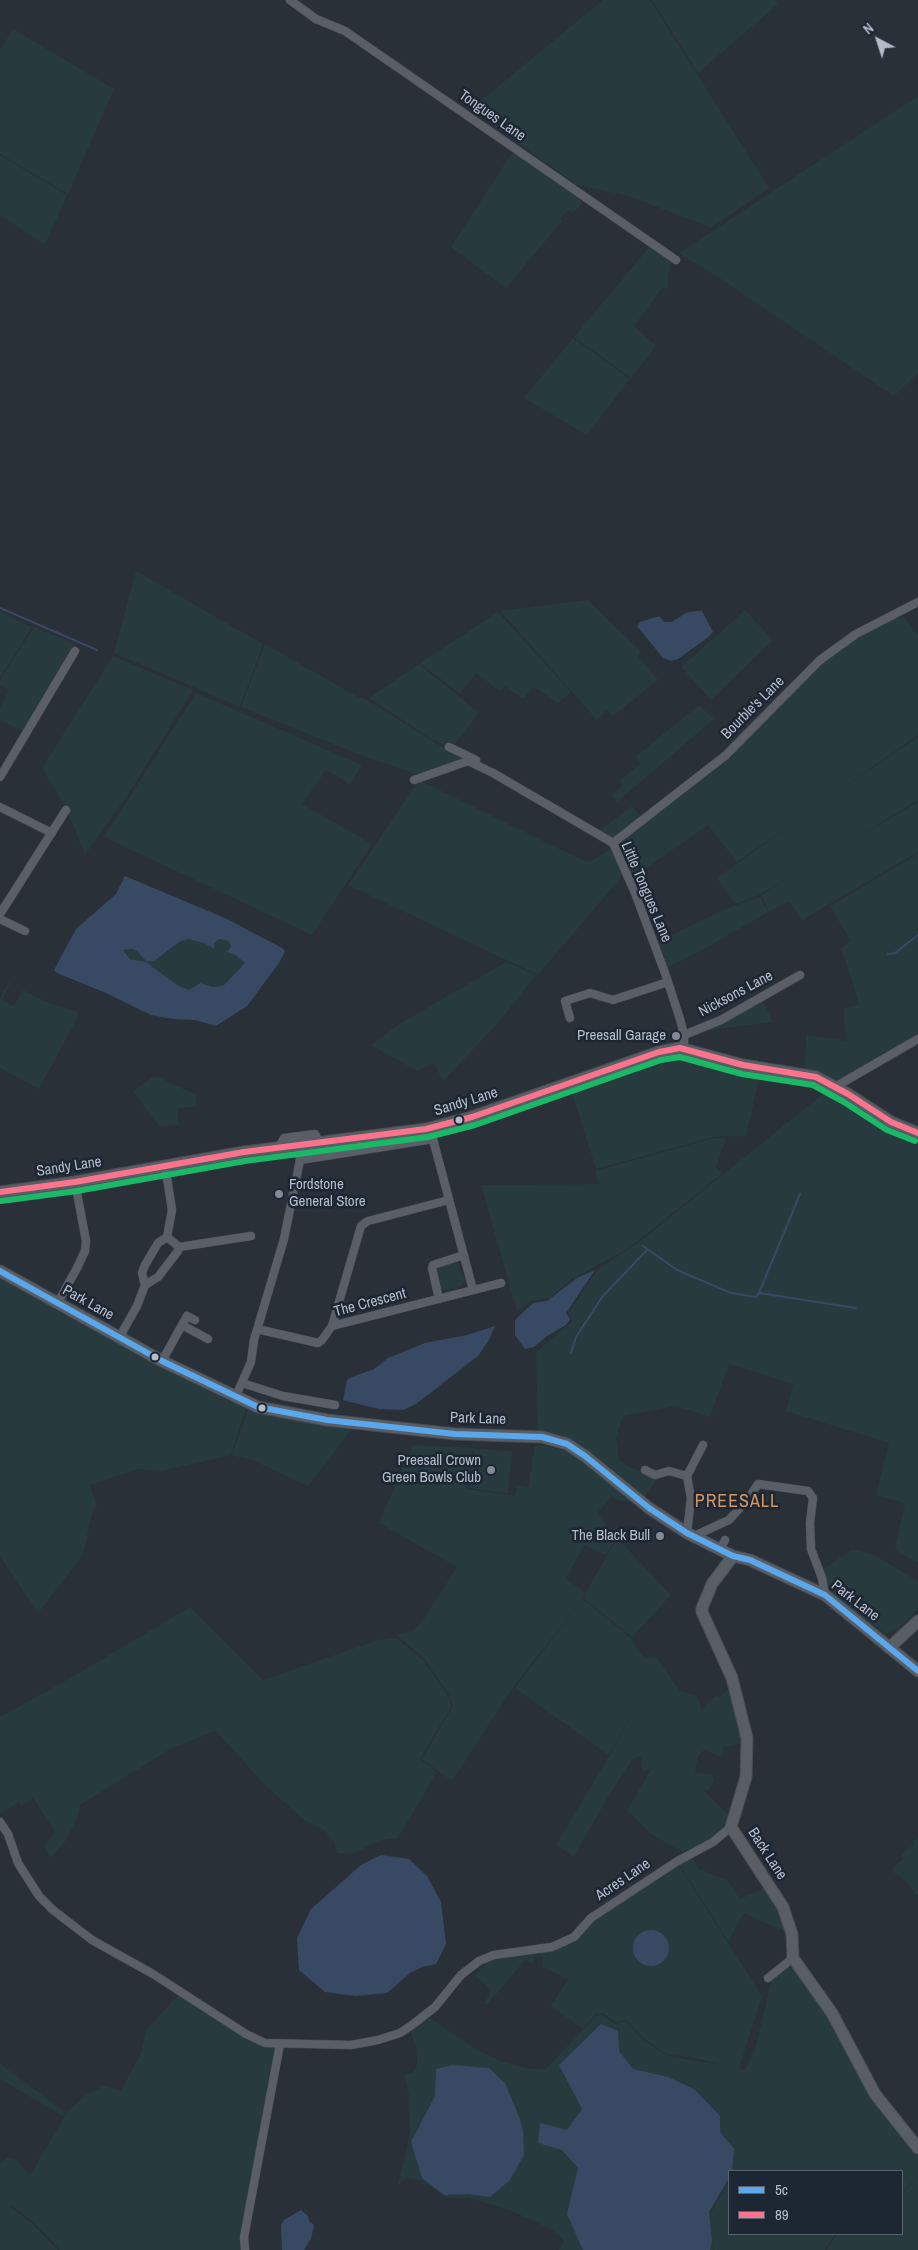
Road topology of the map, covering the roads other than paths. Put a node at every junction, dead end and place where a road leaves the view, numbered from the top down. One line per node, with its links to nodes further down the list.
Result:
1 (290, 0): 2 (street, Tongues Lane)
2 (676, 260)
3 (918, 602): 12 (street, Bourble's Lane)
4 (75, 651): 6 (street)
5 (449, 747): 8 (street)
6 (0, 777)
7 (414, 780): 8 (street, Little Tongues Lane)
8 (539, 800): 12 (street, Little Tongues Lane)
9 (0, 807): 11 (street)
10 (66, 810): 11 (street)
11 (52, 833): 13 (street)
12 (613, 843): 17 (street, Little Tongues Lane)
13 (0, 914)
14 (0, 919): 15 (street)
15 (25, 931)
16 (800, 975): 19 (street, Nicksons Lane)
17 (668, 982): 18 (street); 19 (street, Little Tongues Lane)
18 (570, 1018)
19 (684, 1035): 21 (street, Little Tongues Lane)
20 (918, 1039): 22 (street)
21 (684, 1048): 22 (main road, Sandy Lane); 24 (main road, Sandy Lane)
22 (836, 1087): 23 (main road, Sandy Lane)
23 (918, 1133)
24 (432, 1134): 25 (main road, Sandy Lane); 28 (street, Sandy Lane); 32 (street)
25 (320, 1143): 26 (main road, Sandy Lane); 27 (street)
26 (299, 1145): 27 (main road, Sandy Lane); 28 (street)
27 (279, 1147): 29 (main road, Sandy Lane)
28 (300, 1160): 46 (street)
29 (165, 1165): 30 (main road, Sandy Lane); 33 (street)
30 (75, 1182): 31 (main road, Sandy Lane); 42 (street)
31 (0, 1192)
32 (449, 1200): 36 (street); 45 (street)
33 (168, 1236): 35 (street); 39 (street)
34 (251, 1236): 35 (street)
35 (179, 1247): 39 (street)
36 (464, 1255): 40 (street); 41 (street)
37 (0, 1271): 42 (main road, Park Lane)
38 (501, 1283): 40 (street, The Crescent)
39 (145, 1285): 47 (street)
40 (473, 1290): 41 (street, The Crescent)
41 (439, 1299): 45 (street, The Crescent)
42 (58, 1304): 47 (main road, Park Lane)
43 (195, 1320): 44 (street)
44 (182, 1326): 48 (street); 49 (street)
45 (332, 1326): 46 (street, The Crescent)
46 (257, 1328): 50 (street)
47 (119, 1338): 49 (main road, Park Lane)
48 (208, 1340)
49 (162, 1361): 51 (main road, Park Lane)
50 (242, 1382): 51 (street); 52 (street)
51 (235, 1398): 56 (main road, Park Lane)
52 (335, 1405)
53 (703, 1445): 55 (street)
54 (645, 1470): 55 (street)
55 (687, 1476): 56 (street)
56 (691, 1535): 57 (main road, Park Lane); 58 (street)
57 (733, 1556): 58 (main road, Park Lane); 63 (main road, Back Lane)
58 (825, 1595): 60 (main road, Park Lane)
59 (918, 1621): 60 (main road)
60 (889, 1648): 61 (main road, Park Lane)
61 (918, 1671)
62 (0, 1822): 66 (street, Acres Lane)
63 (731, 1827): 64 (main road, Back Lane); 66 (street, Acres Lane)
64 (793, 1958): 65 (street); 67 (main road)
65 (768, 1978)
66 (280, 2044): 68 (street)
67 (918, 2148)
68 (246, 2250)

